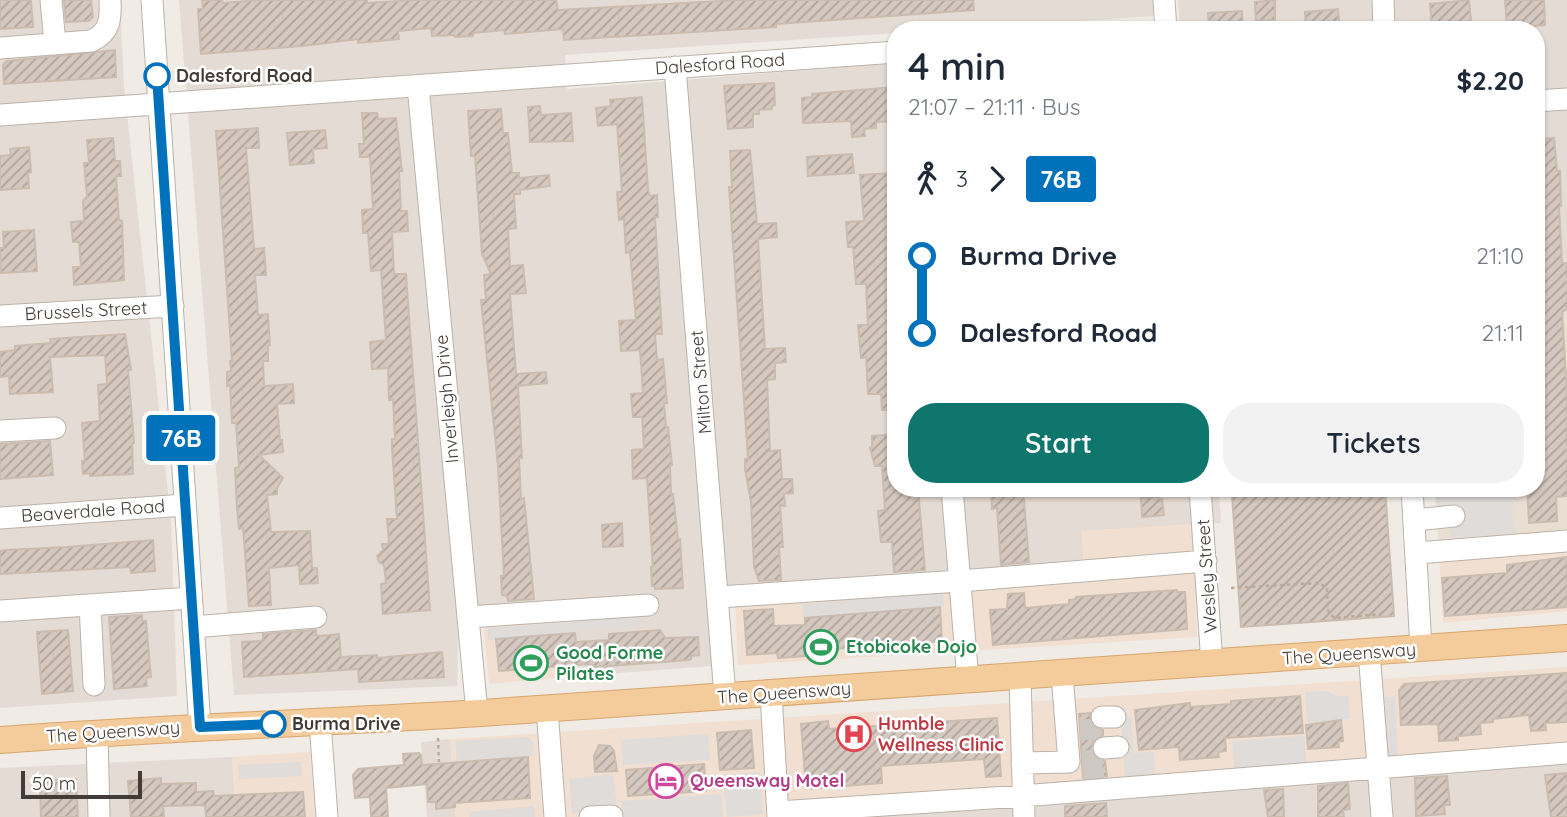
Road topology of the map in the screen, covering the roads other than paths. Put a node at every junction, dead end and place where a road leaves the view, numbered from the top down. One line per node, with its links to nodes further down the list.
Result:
1 (51, 0): 8 (street)
2 (110, 0): 8 (street)
3 (152, 0): 15 (street)
4 (1164, 0): 6 (street)
5 (1383, 0): 7 (street)
6 (1165, 21)
7 (1384, 21)
8 (55, 44): 9 (street)
9 (0, 48)
10 (887, 53): 11 (street, Dalesford Road)
11 (675, 67): 12 (street, Dalesford Road); 32 (street, Milton Street)
12 (418, 86): 15 (street, Dalesford Road); 38 (street, Inverleigh Drive)
13 (1567, 99): 14 (street)
14 (1545, 100)
15 (159, 104): 16 (street, Dalesford Road); 17 (street)
16 (0, 115)
17 (173, 306): 18 (street, Brussels Street); 24 (street)
18 (0, 316)
19 (55, 428): 20 (street)
20 (0, 431)
21 (953, 497): 31 (street)
22 (1201, 497): 30 (street, Wesley Street)
23 (1413, 497): 27 (street)
24 (186, 505): 26 (street, Beaverdale Road); 33 (street)
25 (1454, 516): 27 (street)
26 (0, 518)
27 (1415, 520): 29 (street)
28 (1567, 541): 29 (street)
29 (1417, 554): 41 (street)
30 (1206, 561): 31 (street); 43 (street, Wesley Street)
31 (960, 581): 32 (street); 46 (street)
32 (719, 597): 49 (street, Milton Street)
33 (191, 598): 34 (street); 39 (street)
34 (90, 605): 36 (street); 47 (street)
35 (648, 605): 38 (street)
36 (0, 611)
37 (316, 617): 39 (street)
38 (468, 617): 51 (street, Inverleigh Drive)
39 (193, 627): 53 (street)
40 (1567, 638): 41 (main road, The Queensway)
41 (1421, 648): 42 (main road, The Queensway)
42 (1369, 652): 43 (main road, The Queensway); 58 (street)
43 (1212, 664): 44 (main road, The Queensway)
44 (1062, 674): 45 (main road, The Queensway); 57 (street)
45 (1020, 677): 46 (main road, The Queensway); 57 (street)
46 (968, 680): 48 (main road, The Queensway)
47 (94, 685)
48 (771, 693): 49 (main road, The Queensway); 60 (street)
49 (725, 696): 50 (main road, The Queensway)
50 (547, 709): 51 (main road, The Queensway); 64 (street)
51 (477, 713): 52 (main road, The Queensway)
52 (320, 722): 53 (main road, The Queensway); 63 (street)
53 (200, 727): 54 (main road, The Queensway)
54 (97, 733): 55 (main road, The Queensway); 62 (street)
55 (0, 740)
56 (1567, 753): 58 (street)
57 (1022, 763): 59 (street)
58 (1378, 766): 59 (street); 66 (street)
59 (1023, 806): 60 (street)
60 (778, 815)
61 (612, 816): 65 (street)
62 (99, 817)
63 (327, 817)
64 (555, 817)
65 (590, 817)
66 (1382, 817)

